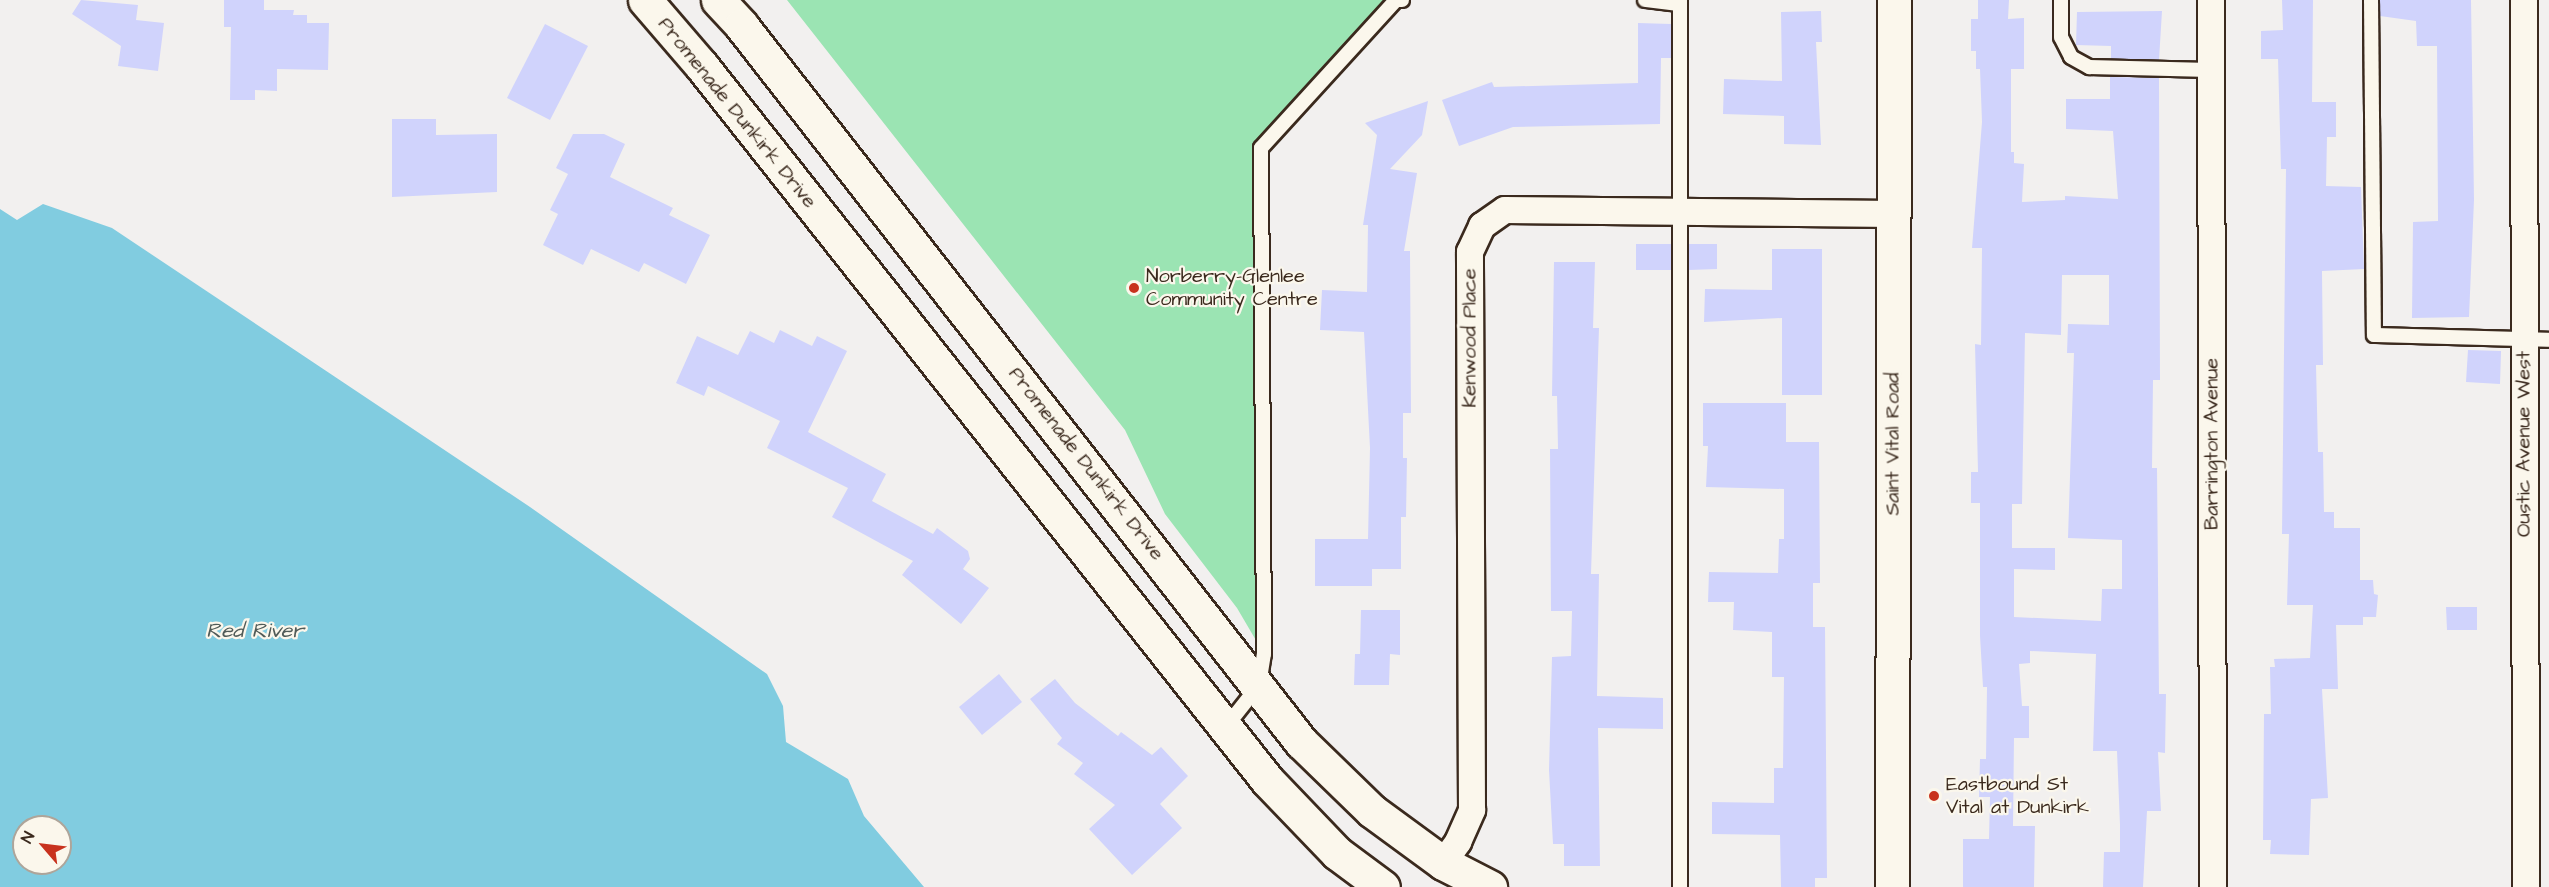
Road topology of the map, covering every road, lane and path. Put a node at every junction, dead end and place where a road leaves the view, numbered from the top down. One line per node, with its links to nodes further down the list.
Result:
1 (645, 0): 16 (main road, Promenade Dunkirk Drive)
2 (718, 0): 15 (main road, Promenade Dunkirk Drive)
3 (1402, 0): 15 (lane)
4 (1645, 0): 10 (lane)
5 (1894, 0): 13 (main road, Saint Vital Road)
6 (2061, 0): 11 (lane)
7 (2211, 0): 11 (street, Barrington Avenue)
8 (2371, 0): 14 (lane)
9 (2524, 0): 14 (street, Oustic Avenue West)
10 (1680, 2): 12 (lane)
11 (2210, 70): 22 (street, Barrington Avenue)
12 (1680, 209): 13 (street, Kenwood Place); 17 (street, Kenwood Place); 20 (lane)
13 (1894, 214): 21 (main road, Saint Vital Road)
14 (2536, 340): 23 (street, Oustic Avenue West)
15 (1259, 685): 16 (lane); 17 (main road, Promenade Dunkirk Drive)
16 (1225, 729): 18 (main road, Promenade Dunkirk Drive)
17 (1443, 863): 19 (main road, Promenade Dunkirk Drive)
18 (1383, 887)
19 (1490, 887)
20 (1680, 887)
21 (1892, 887)
22 (2213, 887)
23 (2526, 887)

